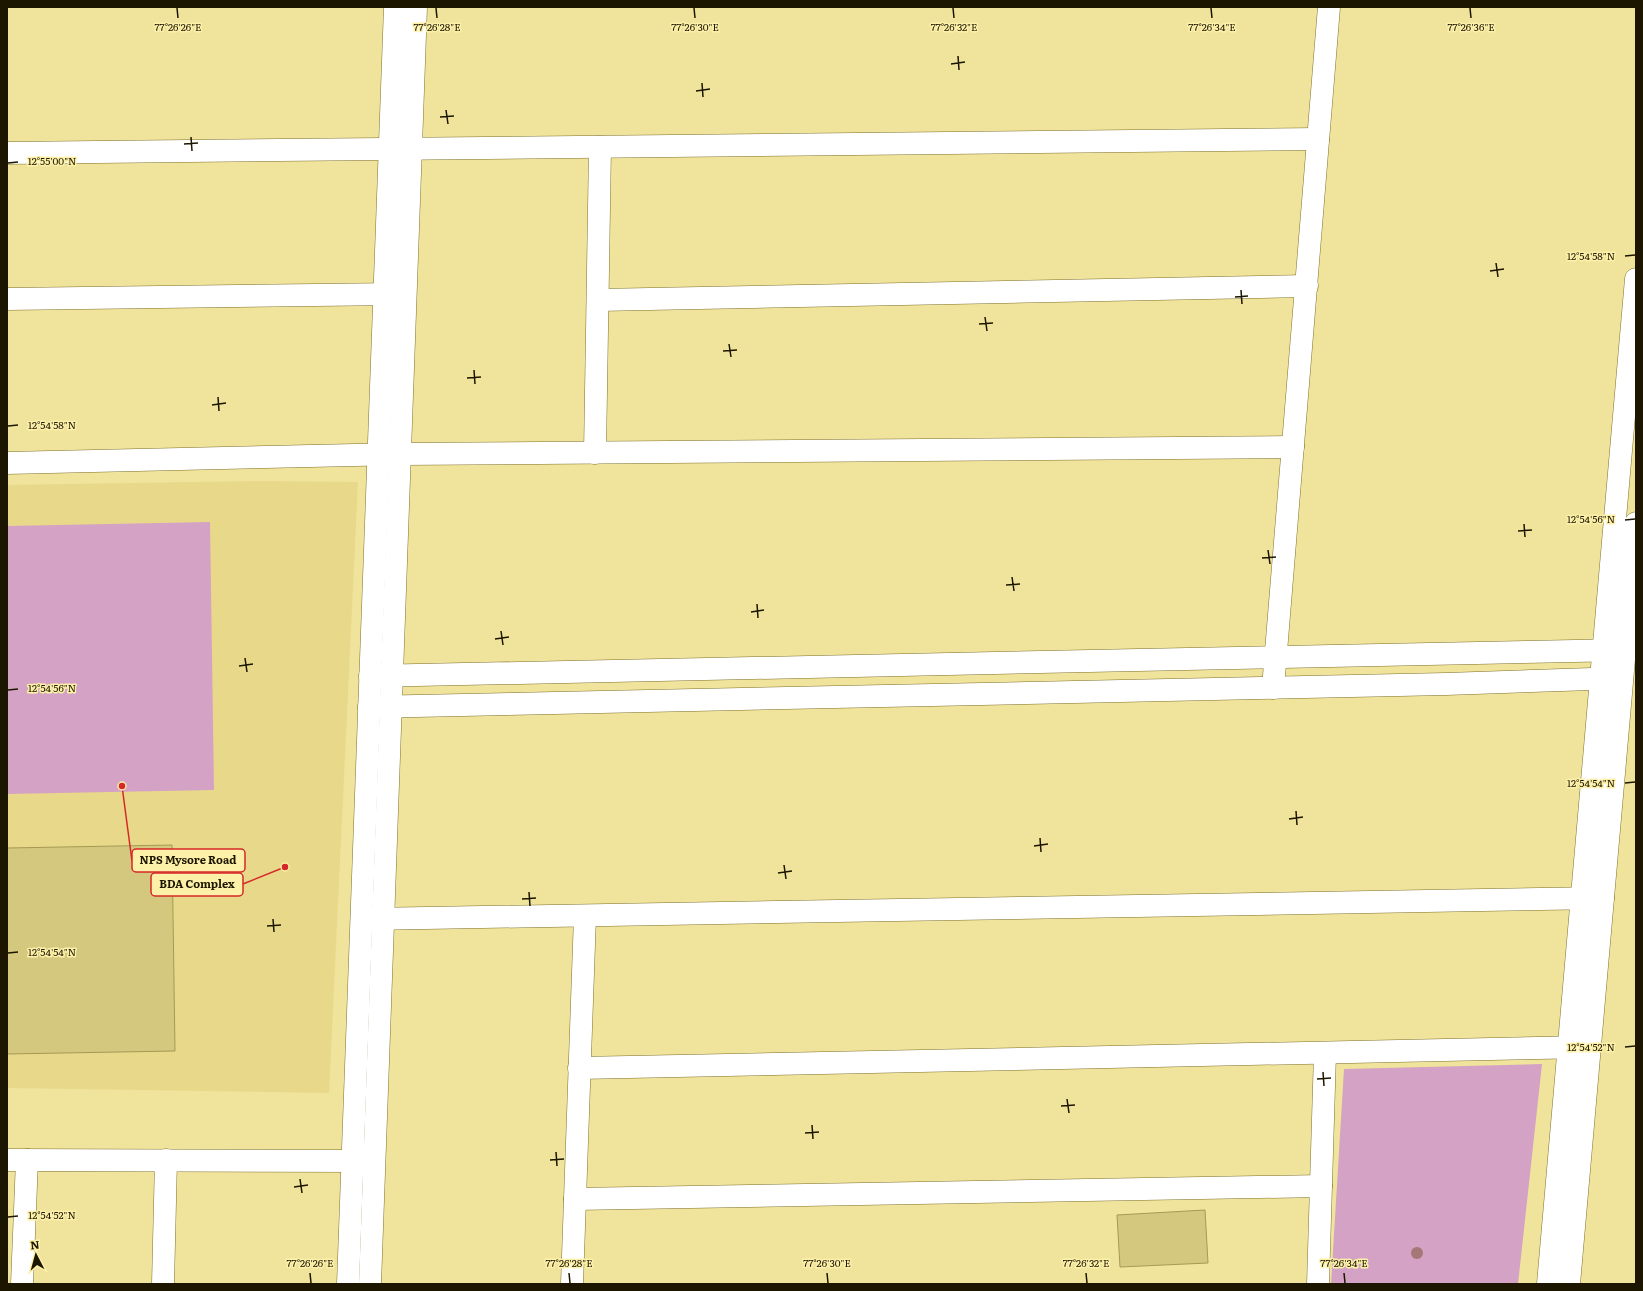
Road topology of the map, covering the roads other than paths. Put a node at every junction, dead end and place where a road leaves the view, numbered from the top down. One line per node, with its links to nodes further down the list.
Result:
1 (395, 7): 6 (street)
2 (416, 7): 7 (street)
3 (1329, 7): 4 (street)
4 (1318, 139): 5 (street); 10 (street)
5 (600, 147): 7 (street); 14 (street)
6 (390, 149): 7 (street); 8 (street); 11 (street)
7 (411, 149): 12 (street)
8 (7, 153)
9 (1636, 279): 21 (street)
10 (1306, 286): 14 (street); 15 (street)
11 (384, 294): 12 (street); 13 (street); 17 (street)
12 (406, 294): 18 (street)
13 (7, 299)
14 (598, 300): 16 (street)
15 (1293, 447): 16 (street); 23 (street)
16 (595, 453): 18 (street)
17 (378, 454): 18 (street); 19 (street); 25 (street)
18 (400, 454): 24 (street)
19 (7, 463)
20 (1636, 523): 22 (street)
21 (1604, 650): 22 (street); 23 (street); 27 (street)
22 (1625, 650): 26 (street)
23 (1276, 656): 24 (street); 28 (street)
24 (392, 675): 25 (street); 30 (street)
25 (370, 676): 29 (street)
26 (1622, 678): 27 (street); 32 (street)
27 (1601, 679): 28 (street); 31 (street)
28 (1273, 688): 30 (street)
29 (369, 707): 30 (street); 35 (street)
30 (390, 707): 34 (street)
31 (1582, 898): 32 (street); 33 (street); 37 (street)
32 (1603, 898): 36 (street)
33 (585, 916): 34 (street); 39 (street)
34 (383, 918): 35 (street); 43 (street)
35 (361, 919): 42 (street)
36 (1590, 1047): 37 (street); 53 (street)
37 (1568, 1048): 38 (street); 52 (street)
38 (1325, 1053): 39 (street); 44 (street)
39 (579, 1068): 45 (street)
40 (17, 1160): 41 (street); 46 (street)
41 (166, 1160): 42 (street); 47 (street)
42 (353, 1161): 43 (street); 48 (street)
43 (374, 1161): 49 (street)
44 (1321, 1186): 45 (street); 51 (street)
45 (575, 1199): 50 (street)
46 (22, 1284)
47 (163, 1284)
48 (348, 1284)
49 (370, 1284)
50 (572, 1284)
51 (1318, 1284)
52 (1548, 1284)
53 (1569, 1284)

